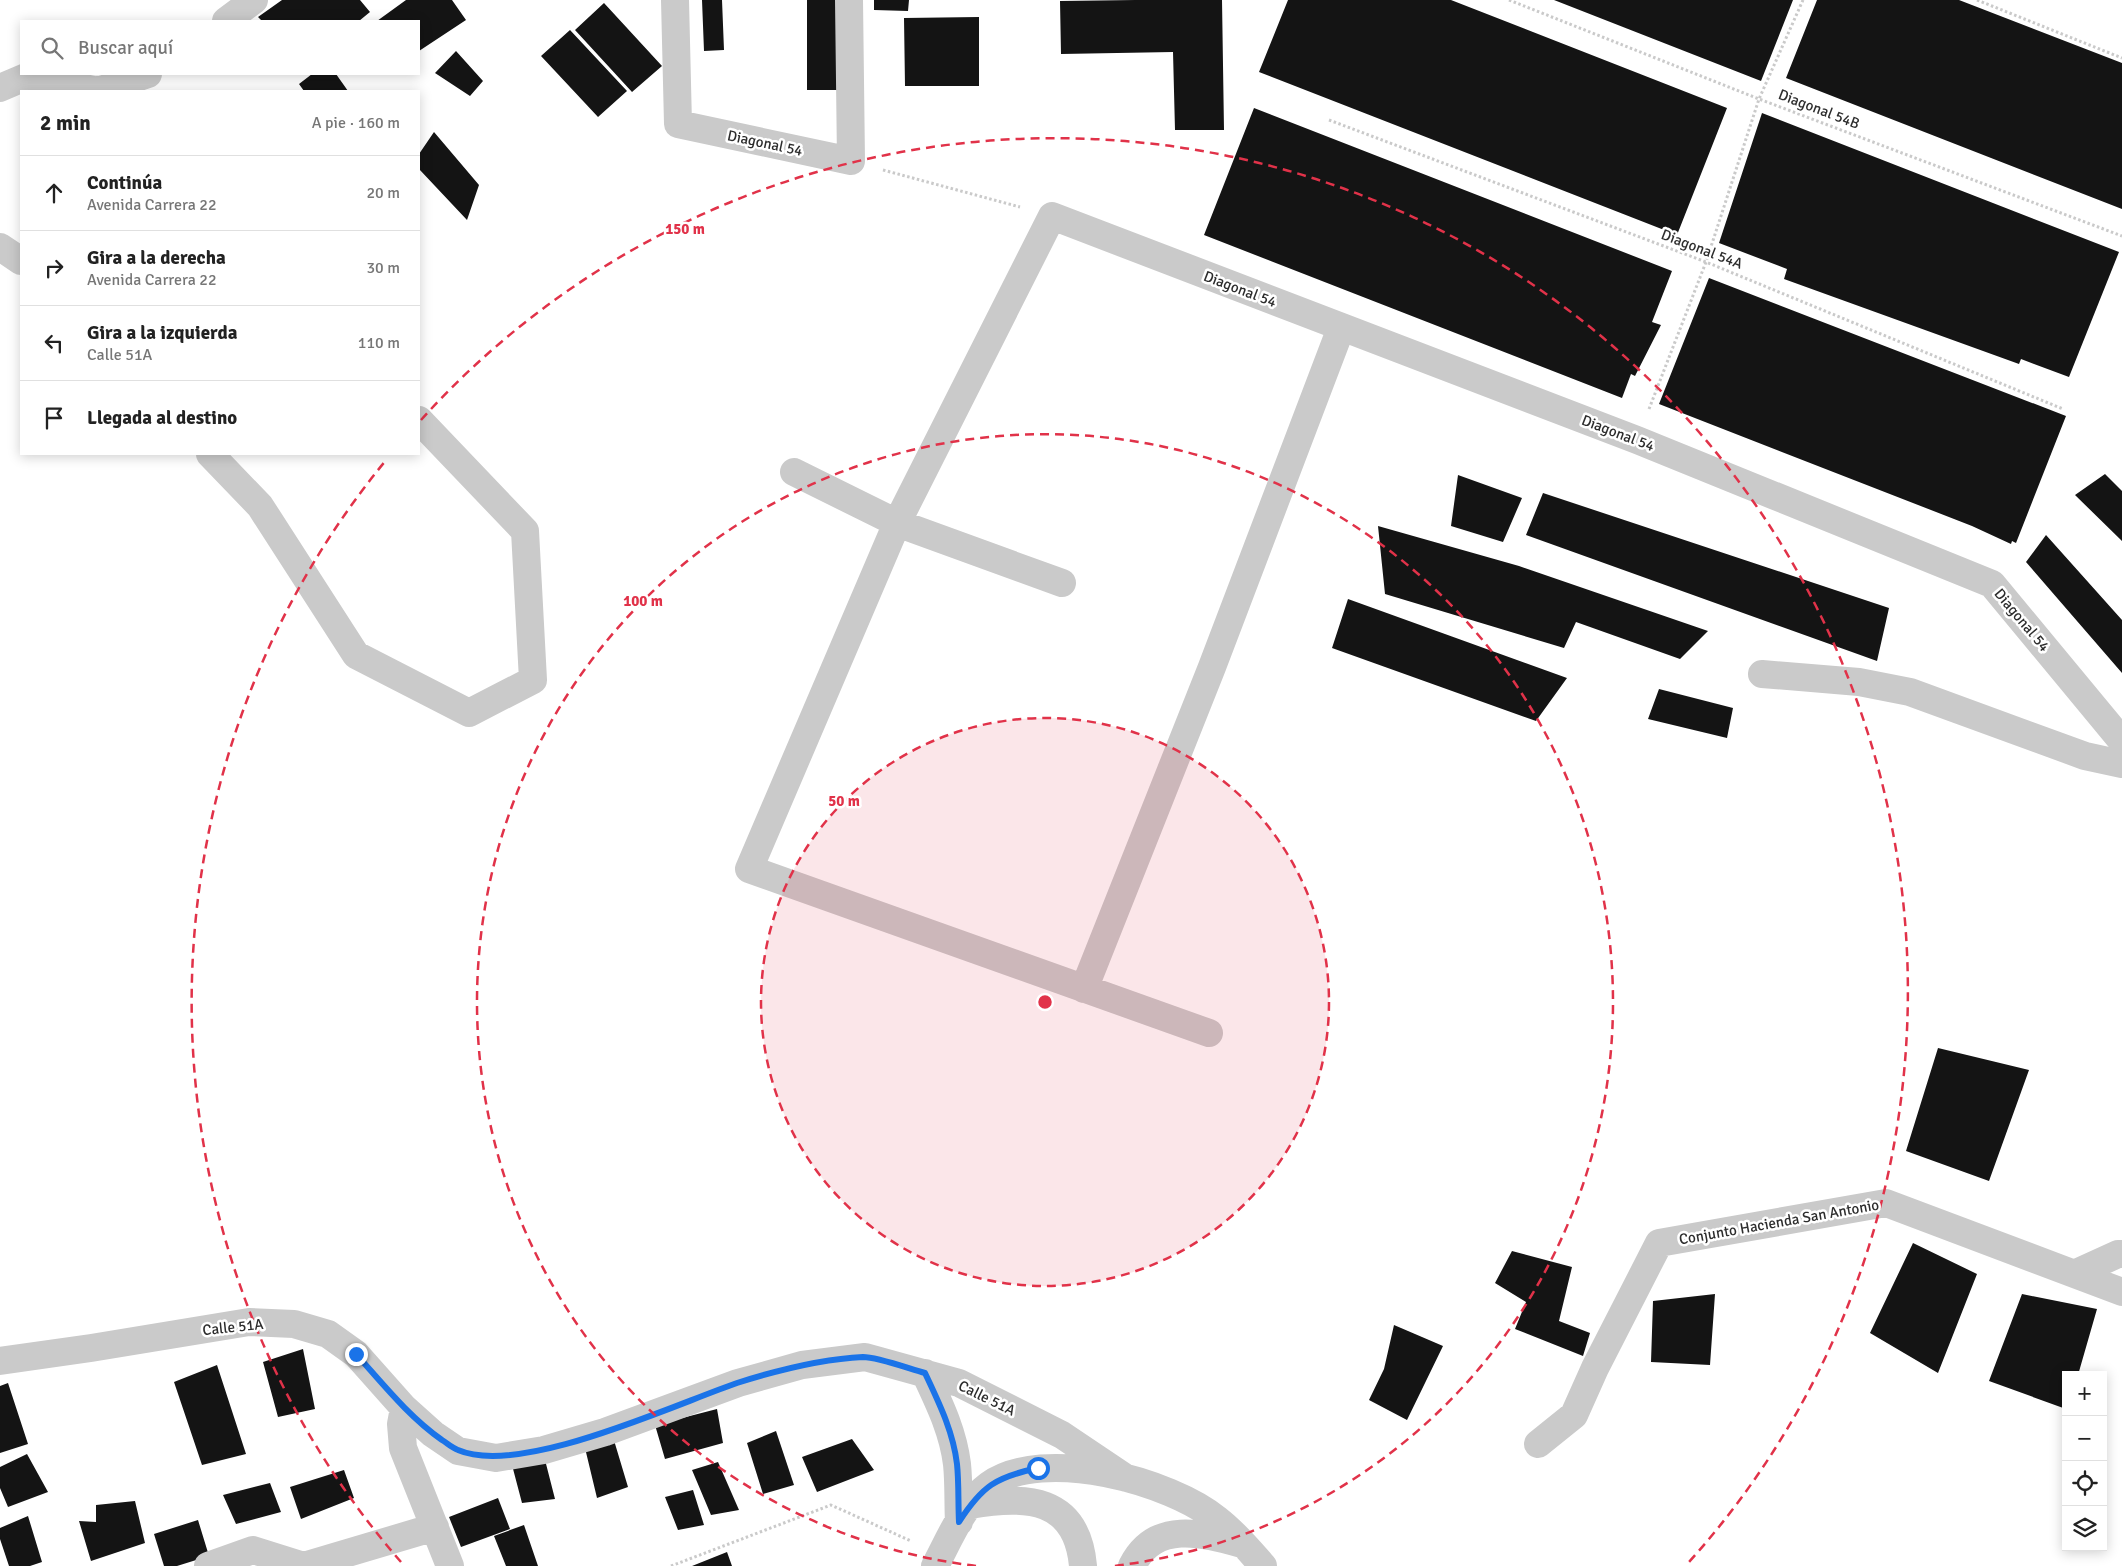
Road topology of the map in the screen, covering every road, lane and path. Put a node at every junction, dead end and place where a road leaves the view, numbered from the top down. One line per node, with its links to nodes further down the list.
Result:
1 (254, 0): 7 (street)
2 (675, 0): 16 (street, Diagonal 54)
3 (850, 0): 16 (street)
4 (1509, 0): 14 (path, Diagonal 54B)
5 (1803, 0): 14 (path)
6 (1976, 0): 8 (path)
7 (227, 20)
8 (2122, 58)
9 (145, 75): 13 (street)
10 (38, 84): 11 (street); 12 (street)
11 (0, 88)
12 (89, 90)
13 (101, 90)
14 (1759, 99): 18 (path, Diagonal 54B); 21 (path)
15 (1329, 120): 21 (path, Diagonal 54A)
16 (851, 161): 17 (path)
17 (1052, 216): 22 (street, Diagonal 54); 28 (street)
18 (2122, 236)
19 (0, 247): 20 (street)
20 (20, 260)
21 (1706, 262): 23 (path, Diagonal 54A); 25 (path)
22 (1341, 328): 25 (street, Diagonal 54); 33 (street)
23 (2063, 409)
24 (420, 421): 26 (street)
25 (1638, 440): 31 (street, Diagonal 54)
26 (211, 455)
27 (794, 472): 28 (street)
28 (897, 523): 29 (street); 33 (street)
29 (1062, 583)
30 (1762, 674): 32 (street)
31 (2122, 741)
32 (2122, 764)
33 (1084, 988): 34 (street)
34 (1208, 1033)
35 (2122, 1254): 36 (street)
36 (2074, 1274): 37 (street, Conjunto Hacienda San Antonio); 41 (street, Conjunto Hacienda San Antonio)
37 (2122, 1292)
38 (0, 1361): 40 (street, Calle 51A)
39 (925, 1373): 40 (street, Calle 51A); 42 (street, Calle 51A); 43 (street)
40 (404, 1408): 44 (street)
41 (1538, 1444)
42 (1126, 1478): 43 (street); 45 (street)
43 (964, 1513): 46 (street); 50 (street)
44 (435, 1527): 47 (street); 48 (street)
45 (1242, 1544): 51 (street); 52 (street)
46 (938, 1560): 49 (path)
47 (208, 1566)
48 (450, 1566)
49 (671, 1566)
50 (1083, 1566)
51 (1132, 1566)
52 (1263, 1566)

